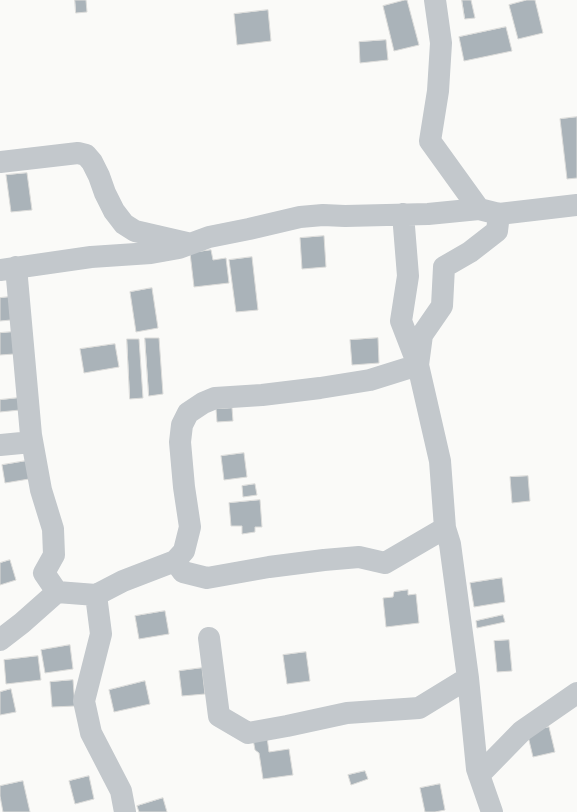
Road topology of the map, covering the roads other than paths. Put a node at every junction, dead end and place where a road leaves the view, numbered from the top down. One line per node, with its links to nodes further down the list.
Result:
1 (435, 0): 4 (street)
2 (0, 162): 6 (street)
3 (577, 205): 4 (street)
4 (489, 212): 5 (street); 8 (street)
5 (403, 214): 6 (street); 8 (street)
6 (190, 244): 7 (street)
7 (8, 269): 9 (street)
8 (418, 365): 11 (street); 12 (street)
9 (32, 442): 10 (street); 13 (street)
10 (0, 445)
11 (446, 528): 12 (street); 17 (street)
12 (175, 561): 14 (street)
13 (57, 592): 14 (street); 16 (street)
14 (96, 595): 20 (street)
15 (209, 638): 17 (street)
16 (0, 640)
17 (468, 678): 19 (street)
18 (577, 693): 19 (street)
19 (479, 775): 21 (street)
20 (125, 812)
21 (492, 812)

